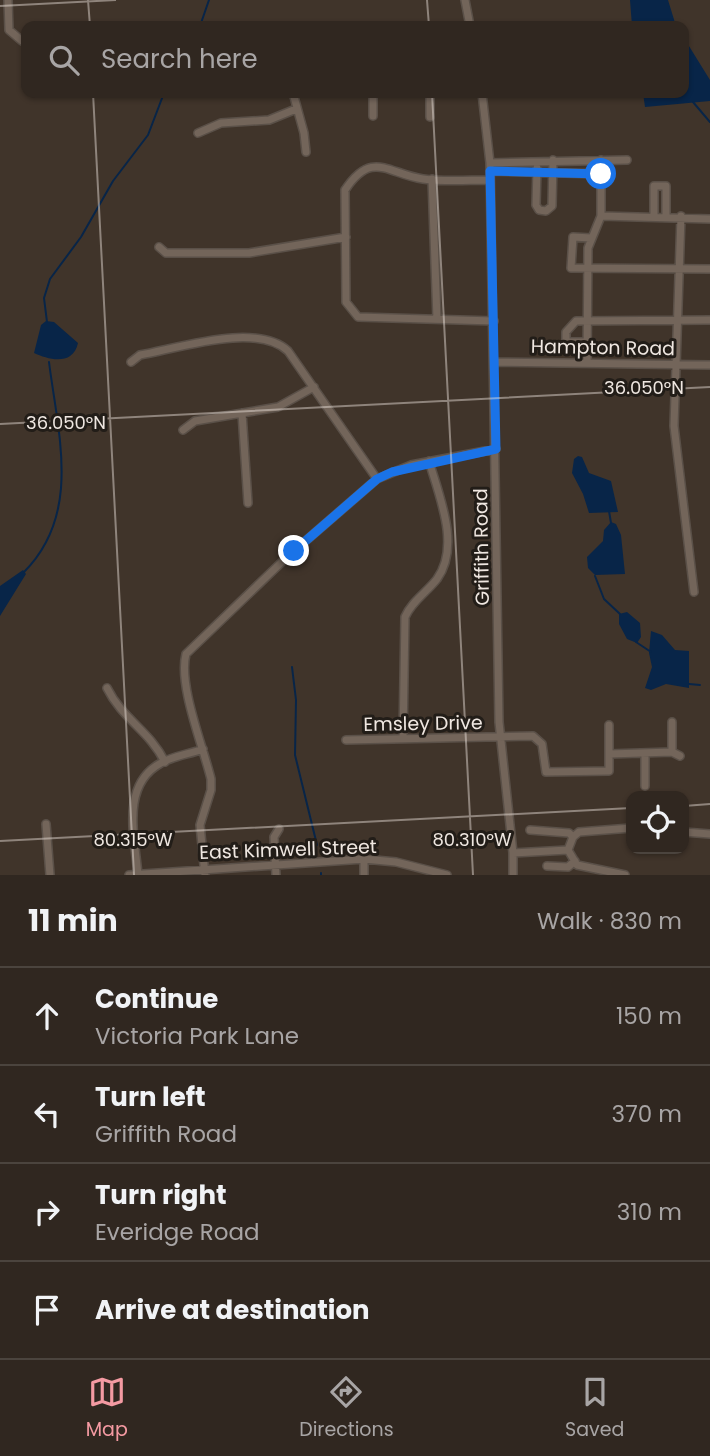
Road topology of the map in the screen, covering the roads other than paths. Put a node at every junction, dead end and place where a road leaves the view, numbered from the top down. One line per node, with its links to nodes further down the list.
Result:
1 (8, 0): 4 (street)
2 (465, 0): 3 (street)
3 (469, 21)
4 (21, 40)
5 (294, 98): 9 (street)
6 (373, 98): 10 (street)
7 (430, 98): 11 (street)
8 (483, 98): 18 (street, Griffith Road)
9 (296, 109): 12 (street); 13 (street)
10 (373, 116)
11 (430, 117)
12 (198, 133)
13 (306, 152)
14 (552, 160): 15 (street); 17 (street); 19 (street)
15 (601, 160): 16 (street); 20 (street)
16 (627, 160)
17 (537, 167): 18 (street); 19 (street); 19 (street)
18 (490, 172): 21 (street); 37 (street, Griffith Road)
19 (552, 173): 20 (street)
20 (601, 174): 22 (street)
21 (432, 180): 27 (street); 33 (street)
22 (601, 215): 23 (street); 28 (street)
23 (654, 216): 24 (street); 24 (street)
24 (666, 216): 25 (street)
25 (681, 216): 26 (street); 31 (street)
26 (710, 219)
27 (346, 237): 29 (street); 33 (street)
28 (591, 238): 30 (street); 30 (street)
29 (159, 247)
30 (587, 268): 31 (street); 34 (street)
31 (679, 269): 32 (street); 35 (street)
32 (710, 269)
33 (437, 319): 37 (street)
34 (586, 319): 35 (street); 38 (street); 38 (street)
35 (677, 319): 36 (street); 42 (street)
36 (710, 320)
37 (494, 321): 40 (street, Griffith Road)
38 (587, 342): 41 (street)
39 (131, 362): 44 (street)
40 (495, 362): 41 (street, Hampton Road); 47 (street, Griffith Road)
41 (587, 362): 42 (street, Hampton Road)
42 (676, 364): 43 (street, Hampton Road); 51 (street)
43 (710, 365)
44 (314, 387): 45 (street); 49 (street)
45 (242, 413): 46 (street); 50 (street)
46 (183, 430)
47 (496, 449): 48 (street); 56 (street, Griffith Road)
48 (429, 461): 49 (street); 55 (street)
49 (377, 479): 58 (street)
50 (248, 503)
51 (694, 592)
52 (107, 688): 61 (street)
53 (672, 722): 59 (street)
54 (609, 725): 60 (street)
55 (403, 738): 56 (street, Emsley Drive); 57 (street, Emsley Drive)
56 (500, 738): 60 (street, Emsley Drive); 71 (street, Griffith Road)
57 (346, 740)
58 (203, 750): 61 (street); 76 (street)
59 (645, 753): 60 (street); 62 (street)
60 (609, 754)
61 (165, 762): 77 (street)
62 (645, 786)
63 (46, 824): 78 (street)
64 (626, 828): 69 (street)
65 (279, 829): 74 (street)
66 (530, 830): 69 (street)
67 (689, 832): 68 (street)
68 (710, 834)
69 (573, 837): 70 (street)
70 (568, 850): 71 (street); 73 (street)
71 (513, 853): 83 (street, Griffith Road)
72 (364, 859): 74 (street, East Kimwell Street); 81 (street); 82 (street, East Kimwell Street)
73 (575, 861): 75 (street); 84 (street)
74 (276, 864): 76 (street, East Kimwell Street); 80 (street)
75 (547, 866)
76 (204, 872): 77 (street, East Kimwell Street)
77 (138, 874): 79 (street, East Kimwell Street)
78 (50, 875)
79 (129, 875)
80 (276, 875)
81 (364, 875)
82 (447, 875)
83 (513, 875)
84 (625, 875)

